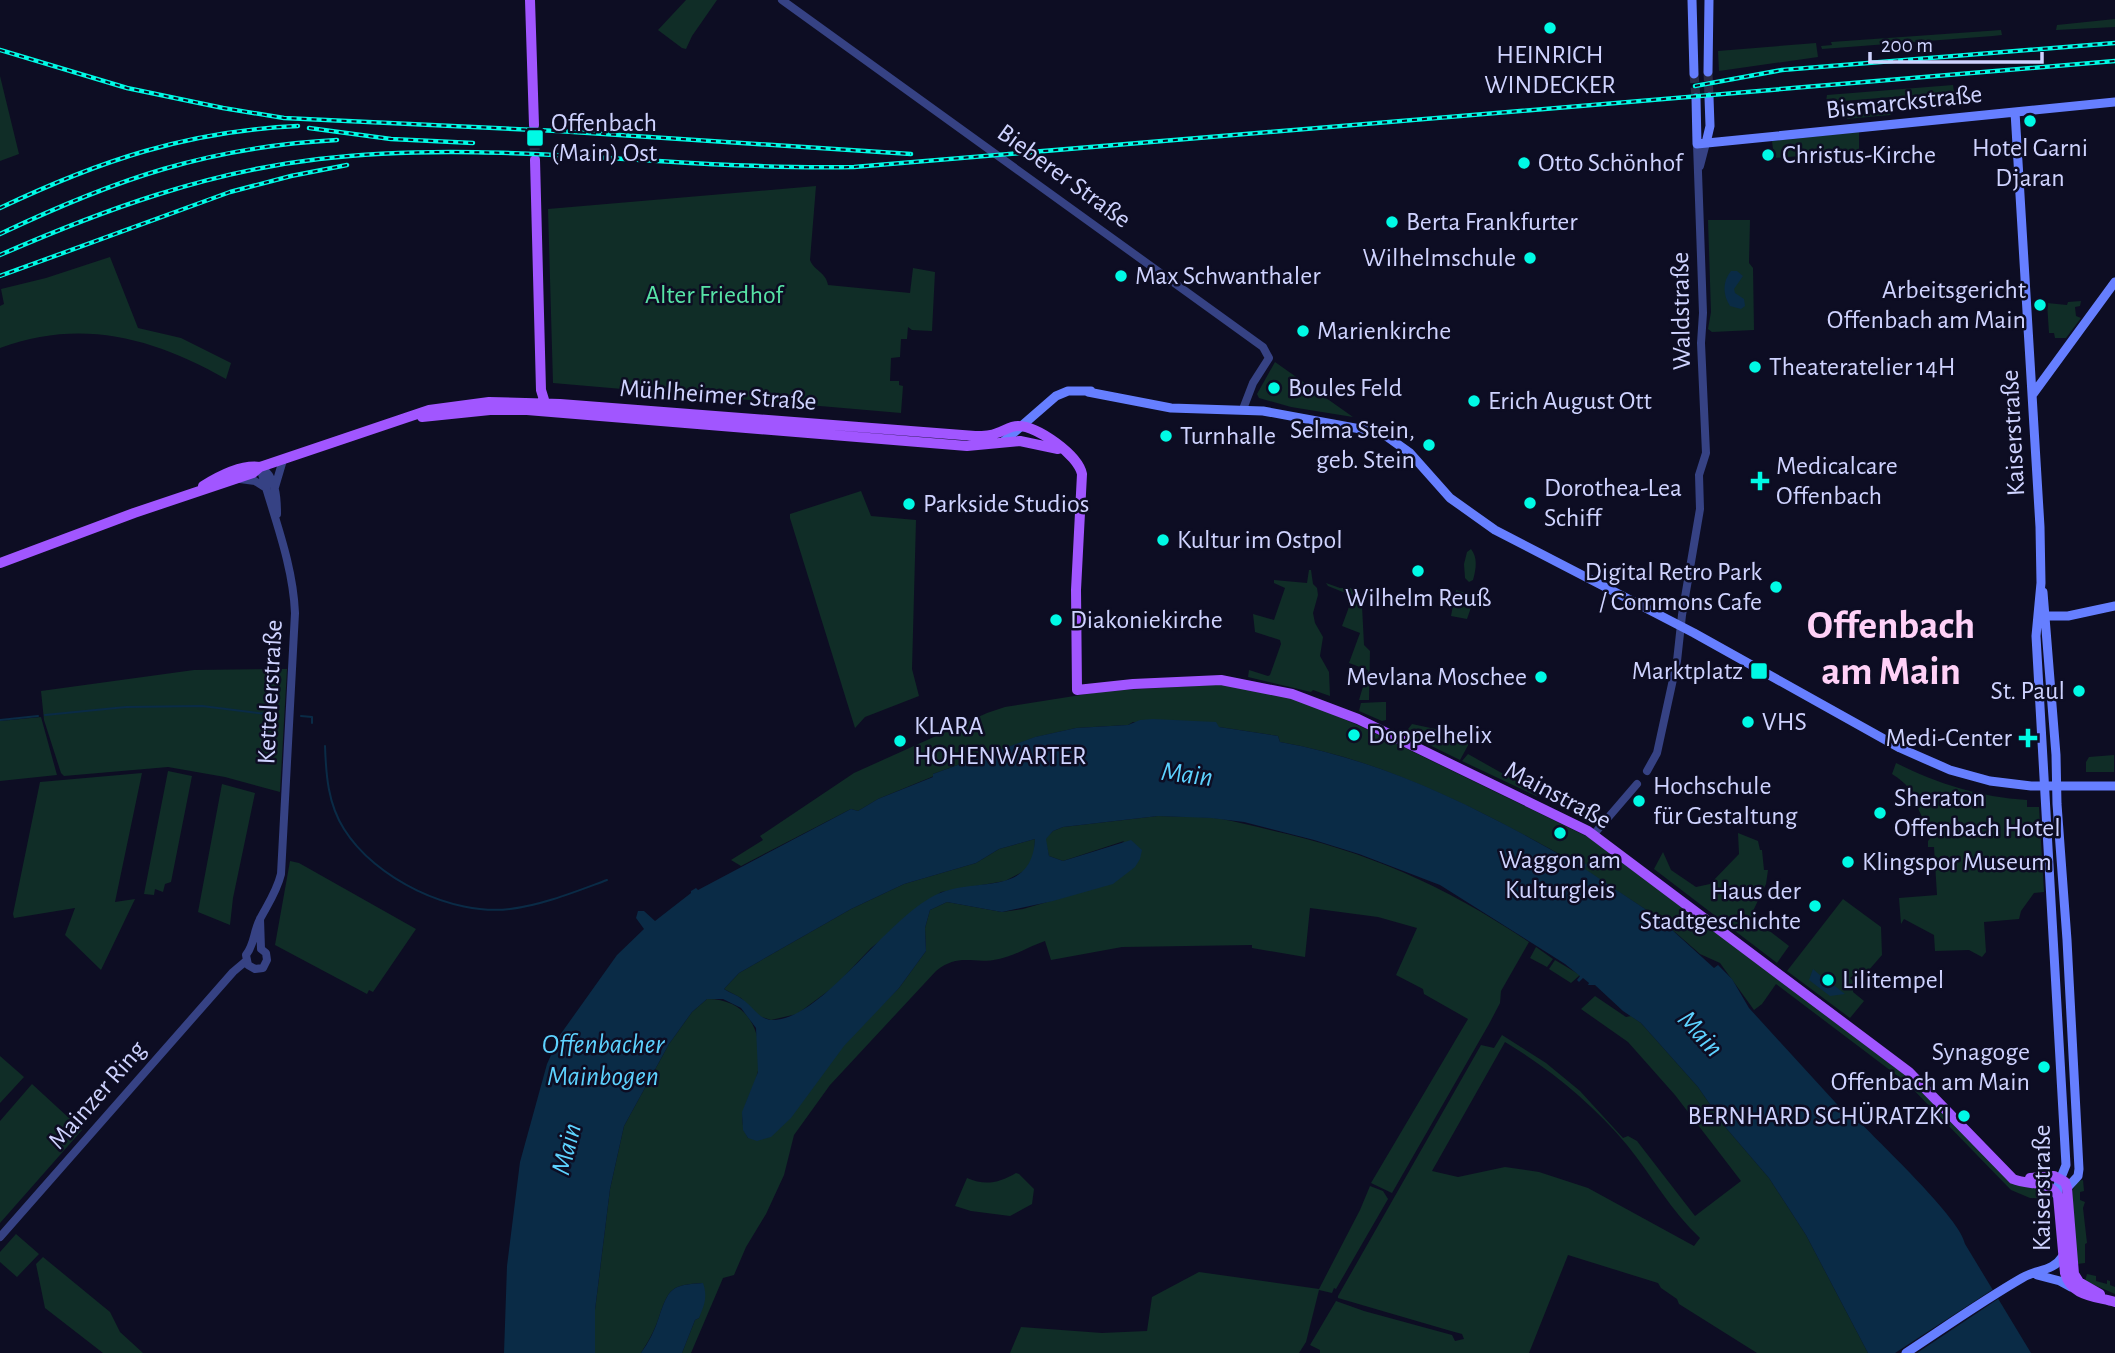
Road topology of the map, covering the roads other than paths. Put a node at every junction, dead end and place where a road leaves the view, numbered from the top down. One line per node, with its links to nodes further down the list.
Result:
1 (530, 0): 11 (main road)
2 (782, 0): 20 (street, Bieberer Straße)
3 (1692, 0): 6 (main road)
4 (1709, 0): 5 (main road)
5 (1708, 72)
6 (1694, 74)
7 (1709, 97): 12 (main road, Waldstraße)
8 (1696, 98): 12 (main road, Waldstraße)
9 (2115, 102): 10 (main road, Bismarckstraße)
10 (2015, 112): 12 (main road, Bismarckstraße); 17 (main road, Kaiserstraße)
11 (534, 125)
12 (1702, 143): 34 (street, Waldstraße)
13 (535, 160): 15 (main road)
14 (2115, 282): 17 (main road)
15 (542, 363): 16 (main road); 19 (main road)
16 (541, 376): 18 (main road); 19 (main road)
17 (2032, 395): 33 (main road, Kaiserstraße)
18 (521, 402): 19 (main road, Mühlheimer Straße); 21 (main road, Mühlheimer Straße)
19 (545, 407): 21 (main road, Mühlheimer Straße); 22 (main road, Mühlheimer Straße); 23 (main road, Mühlheimer Straße)
20 (1243, 409): 22 (main road); 34 (main road)
21 (412, 417): 26 (main road, Mühlheimer Straße)
22 (1022, 426): 23 (main road); 24 (main road); 25 (main road)
23 (1008, 442): 24 (main road, Mühlheimer Straße)
24 (1028, 442): 25 (main road, Mühlheimer Straße)
25 (1068, 453): 42 (main road, Mainstraße)
26 (287, 458): 27 (main road, Mühlheimer Straße); 29 (street)
27 (260, 467): 28 (main road, Mühlheimer Straße); 29 (street, Kettelerstraße); 30 (main road, Mühlheimer Straße)
28 (237, 479): 29 (street); 30 (main road, Mühlheimer Straße)
29 (270, 489): 43 (street, Kettelerstraße)
30 (193, 493): 31 (main road, Mühlheimer Straße)
31 (0, 563)
32 (2115, 606): 33 (main road)
33 (2039, 616): 35 (main road, Kaiserstraße); 36 (main road, Kaiserstraße)
34 (1681, 627): 37 (street); 40 (main road)
35 (2050, 676): 36 (main road); 39 (main road, Kaiserstraße)
36 (2039, 677): 40 (main road, Kaiserstraße)
37 (1647, 771)
38 (1637, 784): 42 (street)
39 (2057, 785): 40 (main road); 41 (main road); 46 (main road, Kaiserstraße)
40 (2045, 786): 46 (main road, Kaiserstraße)
41 (2114, 786)
42 (1594, 834): 45 (main road, Mainstraße)
43 (257, 949): 44 (street); 44 (street)
44 (248, 964): 49 (street, Mainzer Ring)
45 (2006, 1171): 46 (main road); 47 (main road, Mainstraße)
46 (2066, 1180): 47 (main road, Mainstraße); 48 (main road, Kaiserstraße); 53 (main road, Kaiserstraße)
47 (2040, 1183): 48 (main road, Mainstraße)
48 (2058, 1196): 50 (main road, Kaiserstraße)
49 (0, 1237)
50 (2063, 1255): 51 (main road); 53 (main road, Kaiserstraße)
51 (2044, 1271): 52 (main road); 53 (main road)
52 (2028, 1275): 53 (main road, Kaiserstraße); 55 (main road, Kaiserstraße)
53 (2070, 1279): 54 (main road)
54 (2114, 1301)
55 (1906, 1353)

